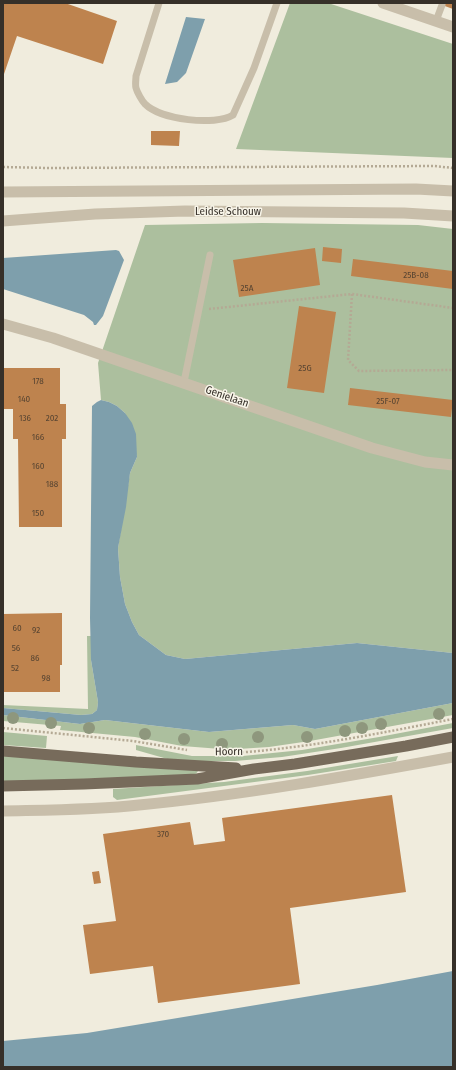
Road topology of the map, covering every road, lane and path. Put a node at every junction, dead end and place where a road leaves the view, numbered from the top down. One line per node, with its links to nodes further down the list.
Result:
1 (159, 3): 2 (lane)
2 (277, 3)
3 (383, 3): 5 (street)
4 (442, 5): 5 (lane)
5 (436, 21): 6 (street)
6 (453, 27)
7 (3, 167): 8 (path)
8 (453, 168)
9 (453, 191): 10 (street, Leidse Schouw)
10 (3, 192)
11 (453, 216): 12 (street, Leidse Schouw)
12 (3, 221)
13 (210, 255): 16 (lane)
14 (352, 294): 15 (path); 16 (path); 18 (path)
15 (453, 308)
16 (198, 310): 19 (lane)
17 (3, 324): 19 (street, Genielaan)
18 (453, 370)
19 (184, 382): 20 (street, Genielaan)
20 (453, 465)
21 (453, 719): 26 (path, Hoorn)
22 (3, 728): 25 (path)
23 (453, 737): 28 (main road, Hoorn)
24 (3, 751): 28 (main road, Hoorn)
25 (193, 751)
26 (228, 753)
27 (453, 757): 30 (street)
28 (254, 769): 29 (main road, Hoorn)
29 (3, 786)
30 (3, 811)

